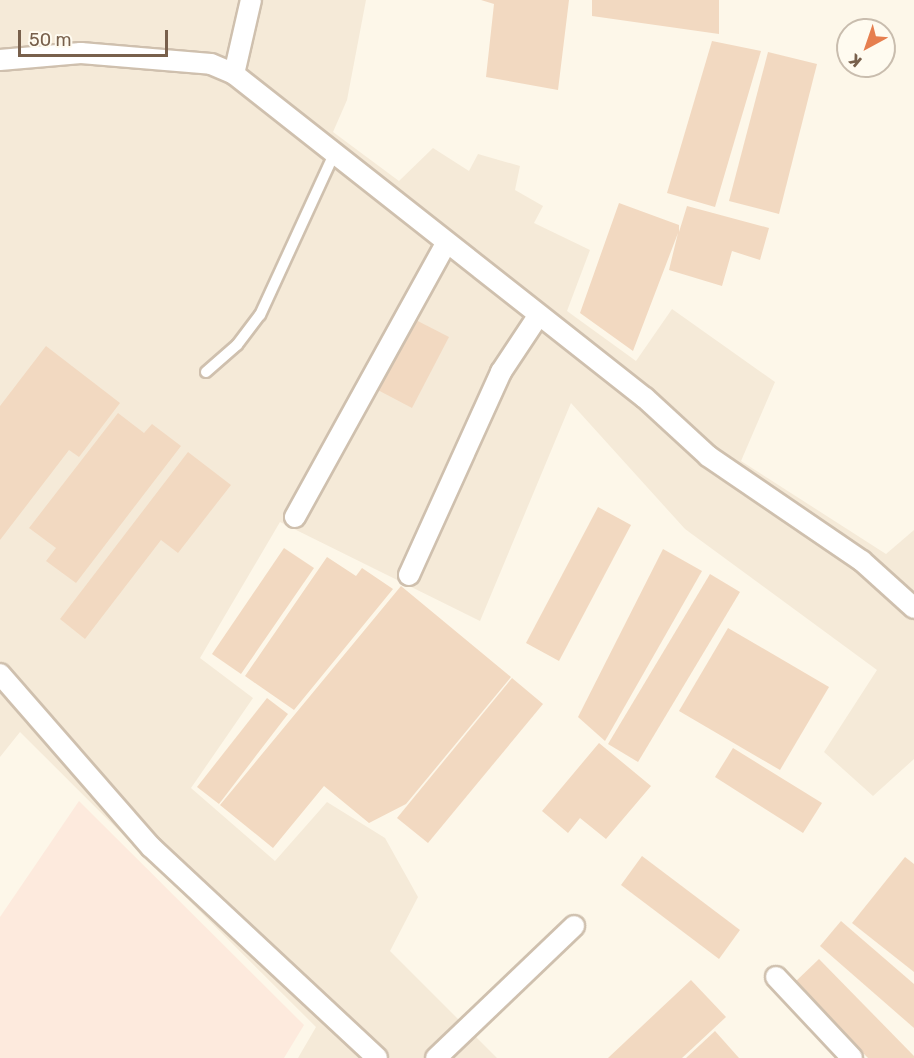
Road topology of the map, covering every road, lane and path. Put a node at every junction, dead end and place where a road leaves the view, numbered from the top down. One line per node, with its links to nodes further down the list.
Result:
1 (251, 0): 3 (street)
2 (0, 60): 3 (street)
3 (234, 74): 4 (street)
4 (334, 154): 5 (street); 7 (lane)
5 (446, 243): 6 (street); 8 (street)
6 (538, 316): 9 (street); 10 (street)
7 (206, 372)
8 (295, 517)
9 (409, 575)
10 (914, 608)
11 (0, 674): 14 (street)
12 (574, 926): 15 (street)
13 (776, 977): 16 (street)
14 (377, 1058)
15 (436, 1058)
16 (852, 1058)

